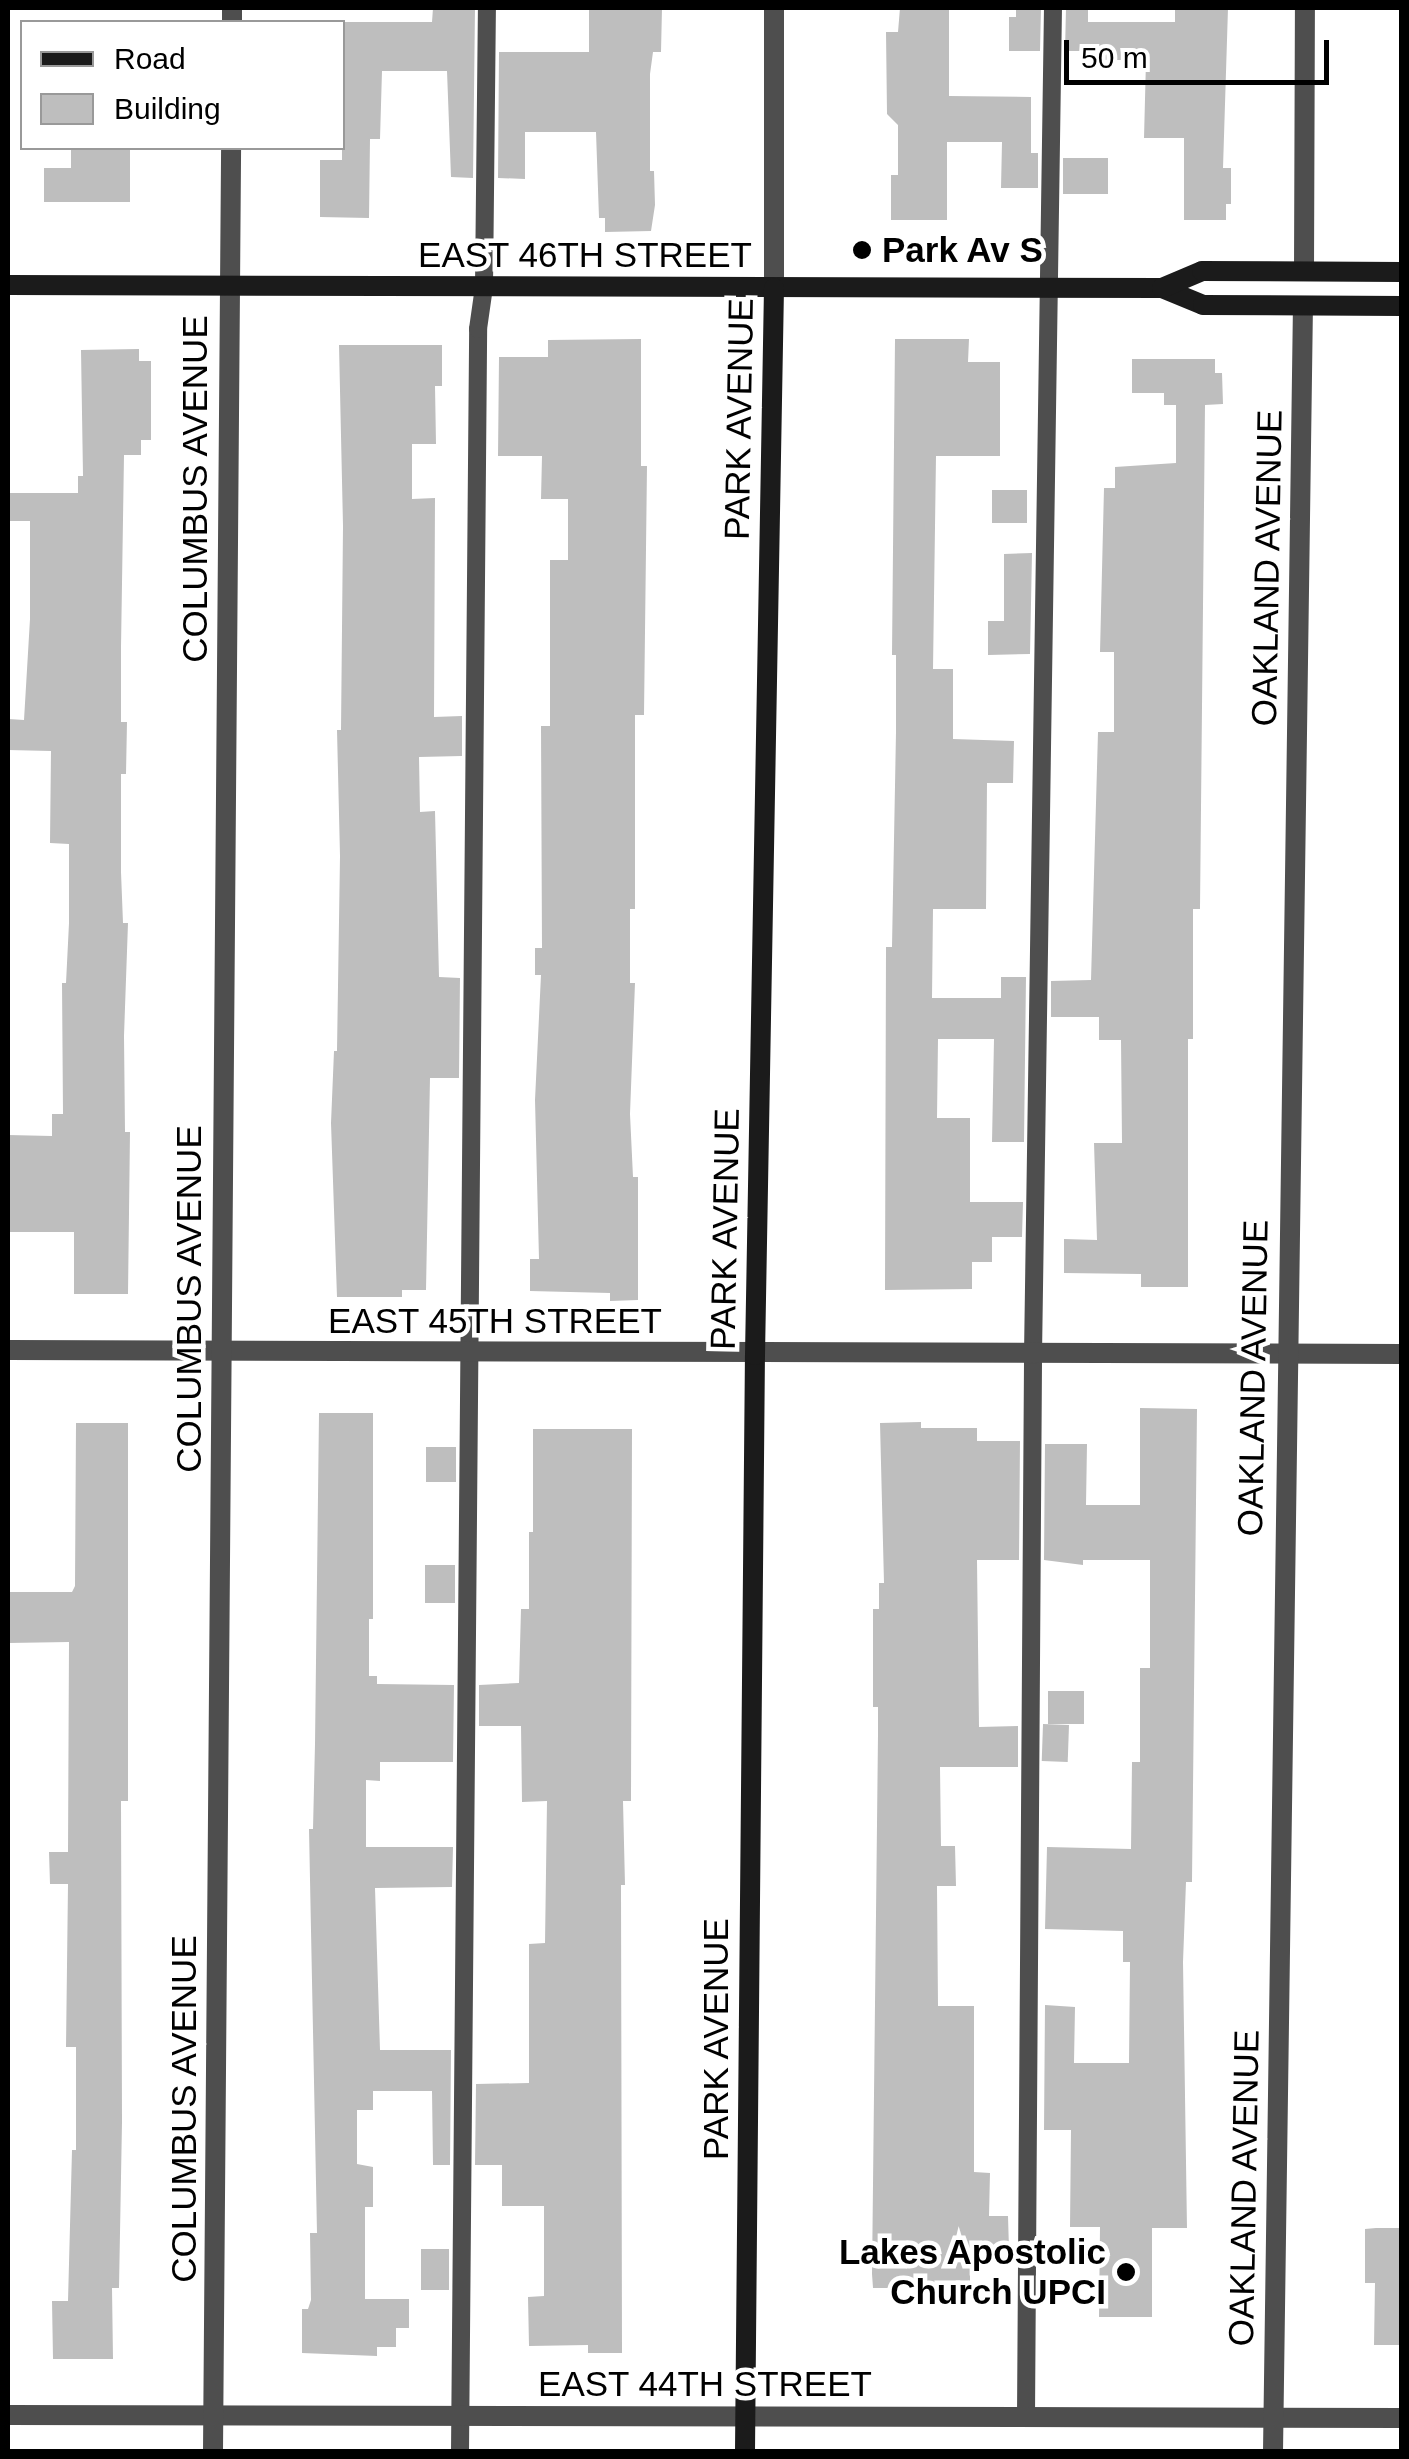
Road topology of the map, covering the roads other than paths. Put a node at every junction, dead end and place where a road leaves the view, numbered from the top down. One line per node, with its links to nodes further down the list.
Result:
1 (487, 8): 10 (lane)
2 (774, 8): 11 (street, PARK AVENUE)
3 (1053, 8): 13 (lane)
4 (1305, 8): 6 (street)
5 (230, 150): 9 (street, COLUMBUS AVENUE)
6 (1304, 271): 7 (street, EAST 46TH STREET); 12 (street, EAST 46TH STREET)
7 (1402, 272)
8 (8, 285): 9 (street, EAST 46TH STREET)
9 (229, 286): 10 (street, EAST 46TH STREET); 18 (street, COLUMBUS AVENUE)
10 (484, 287): 11 (street, EAST 46TH STREET); 17 (lane)
11 (774, 288): 13 (street, EAST 46TH STREET); 20 (street, PARK AVENUE)
12 (1162, 288): 13 (street, EAST 46TH STREET); 14 (street, EAST 46TH STREET)
13 (1052, 289): 21 (lane)
14 (1303, 306): 15 (street, EAST 46TH STREET); 22 (street, OAKLAND AVENUE)
15 (1402, 306)
16 (8, 1350): 18 (street, EAST 45TH STREET)
17 (467, 1352): 18 (street, EAST 45TH STREET); 20 (street, EAST 45TH STREET); 25 (lane)
18 (221, 1353): 24 (street, COLUMBUS AVENUE)
19 (1402, 1354): 22 (street, EAST 45TH STREET)
20 (755, 1355): 21 (street, EAST 45TH STREET); 26 (street, PARK AVENUE)
21 (1032, 1355): 22 (street, EAST 45TH STREET); 27 (lane)
22 (1286, 1355): 28 (street, OAKLAND AVENUE)
23 (8, 2415): 24 (street, EAST 44TH STREET)
24 (214, 2416): 25 (street, EAST 44TH STREET); 30 (street, COLUMBUS AVENUE)
25 (461, 2416): 26 (street, EAST 44TH STREET); 31 (lane)
26 (746, 2417): 27 (street, EAST 44TH STREET); 32 (street, PARK AVENUE)
27 (1026, 2417): 28 (street, EAST 44TH STREET)
28 (1273, 2417): 29 (street, EAST 44TH STREET); 33 (street, OAKLAND AVENUE)
29 (1402, 2418)
30 (213, 2452)
31 (460, 2452)
32 (745, 2452)
33 (1273, 2452)

